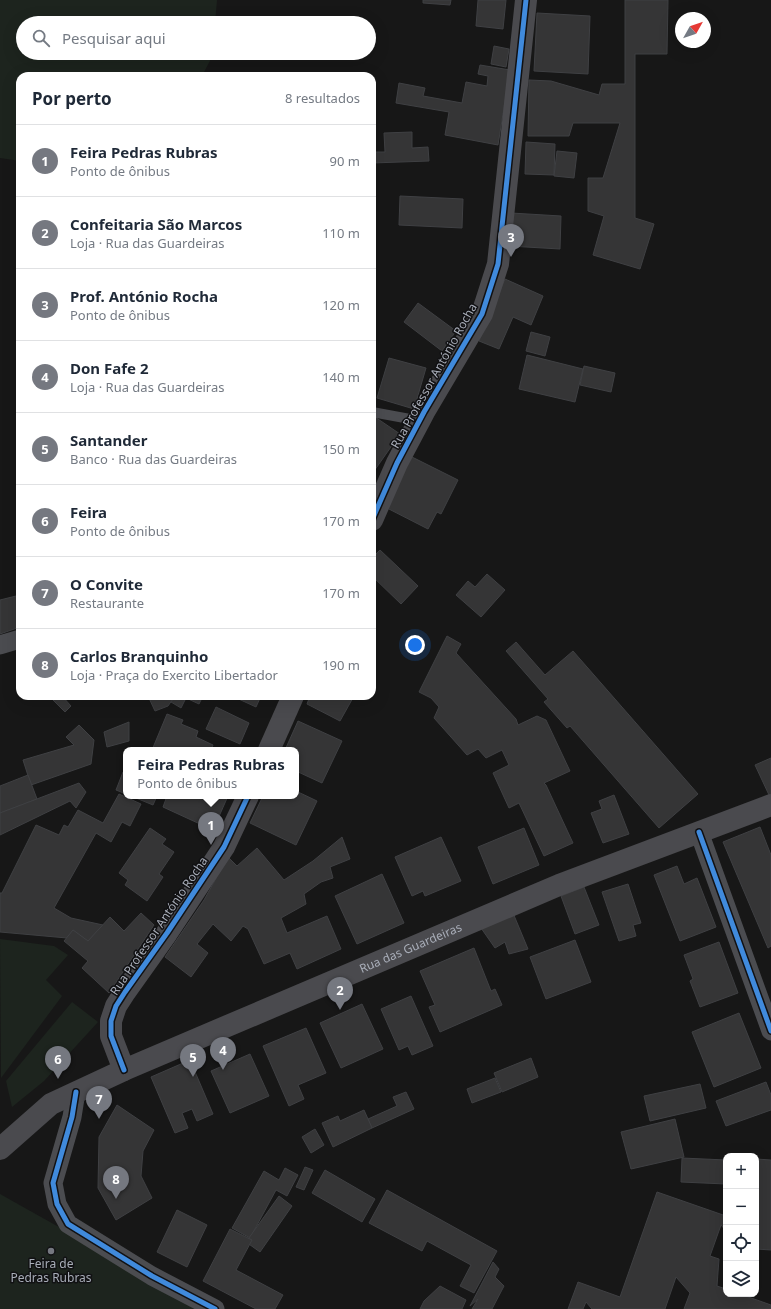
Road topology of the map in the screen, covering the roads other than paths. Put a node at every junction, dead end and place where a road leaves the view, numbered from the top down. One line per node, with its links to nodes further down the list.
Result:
1 (526, 0): 2 (street, Rua Professor António Rocha)
2 (424, 412): 3 (lane); 4 (street, Rua Professor António Rocha)
3 (376, 413)
4 (376, 511)
5 (16, 640): 6 (street)
6 (0, 645)
7 (291, 700): 8 (street)
8 (270, 747)
9 (247, 799): 13 (street, Rua Professor António Rocha)
10 (771, 805): 11 (street, Rua das Guardeiras)
11 (699, 832): 12 (street); 13 (street, Rua das Guardeiras)
12 (771, 1031)
13 (124, 1070): 14 (street, Rua das Guardeiras)
14 (76, 1092): 15 (street, Rua das Guardeiras); 16 (street)
15 (0, 1149)
16 (215, 1309)

